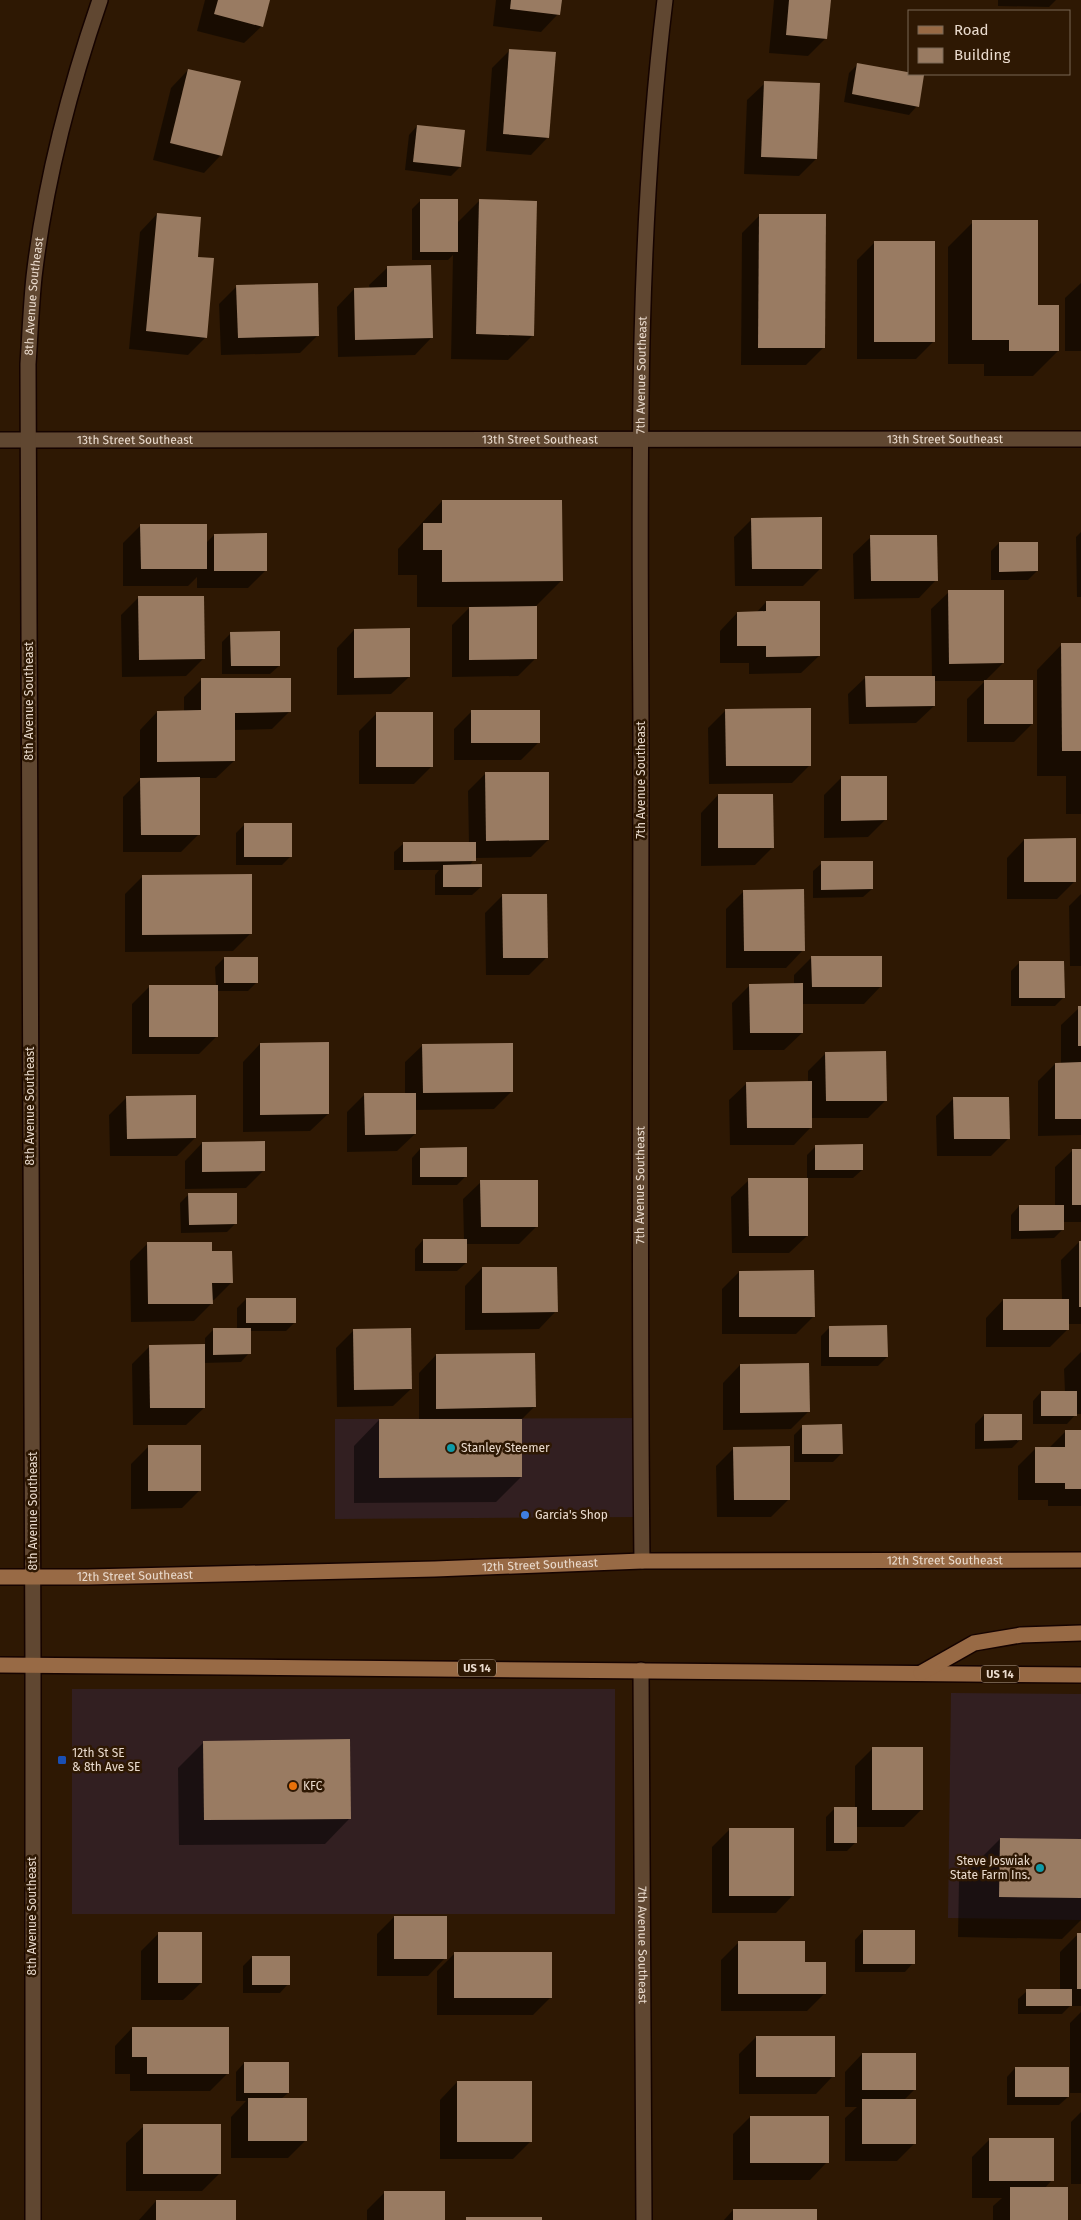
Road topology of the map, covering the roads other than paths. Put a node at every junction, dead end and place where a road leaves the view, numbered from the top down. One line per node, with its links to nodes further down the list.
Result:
1 (100, 0): 5 (street, 8th Avenue Southeast)
2 (665, 0): 6 (street, 7th Avenue Southeast)
3 (1081, 439): 6 (street, 13th Street Southeast)
4 (0, 440): 5 (street, 13th Street Southeast)
5 (28, 440): 6 (street, 13th Street Southeast); 10 (street, 8th Avenue Southeast)
6 (640, 440): 8 (street, 7th Avenue Southeast)
7 (1081, 1560): 8 (main road, 12th Street Southeast)
8 (642, 1561): 10 (main road, 12th Street Southeast)
9 (0, 1576): 10 (main road, 12th Street Southeast)
10 (33, 1576): 13 (street, 8th Avenue Southeast)
11 (1081, 1633): 15 (main road)
12 (0, 1665): 13 (main road, US 14)
13 (33, 1665): 14 (main road, US 14); 17 (street, 8th Avenue Southeast)
14 (641, 1670): 15 (main road, US 14); 18 (street, 7th Avenue Southeast)
15 (920, 1674): 16 (main road, US 14)
16 (1081, 1675)
17 (32, 2220)
18 (644, 2220)

